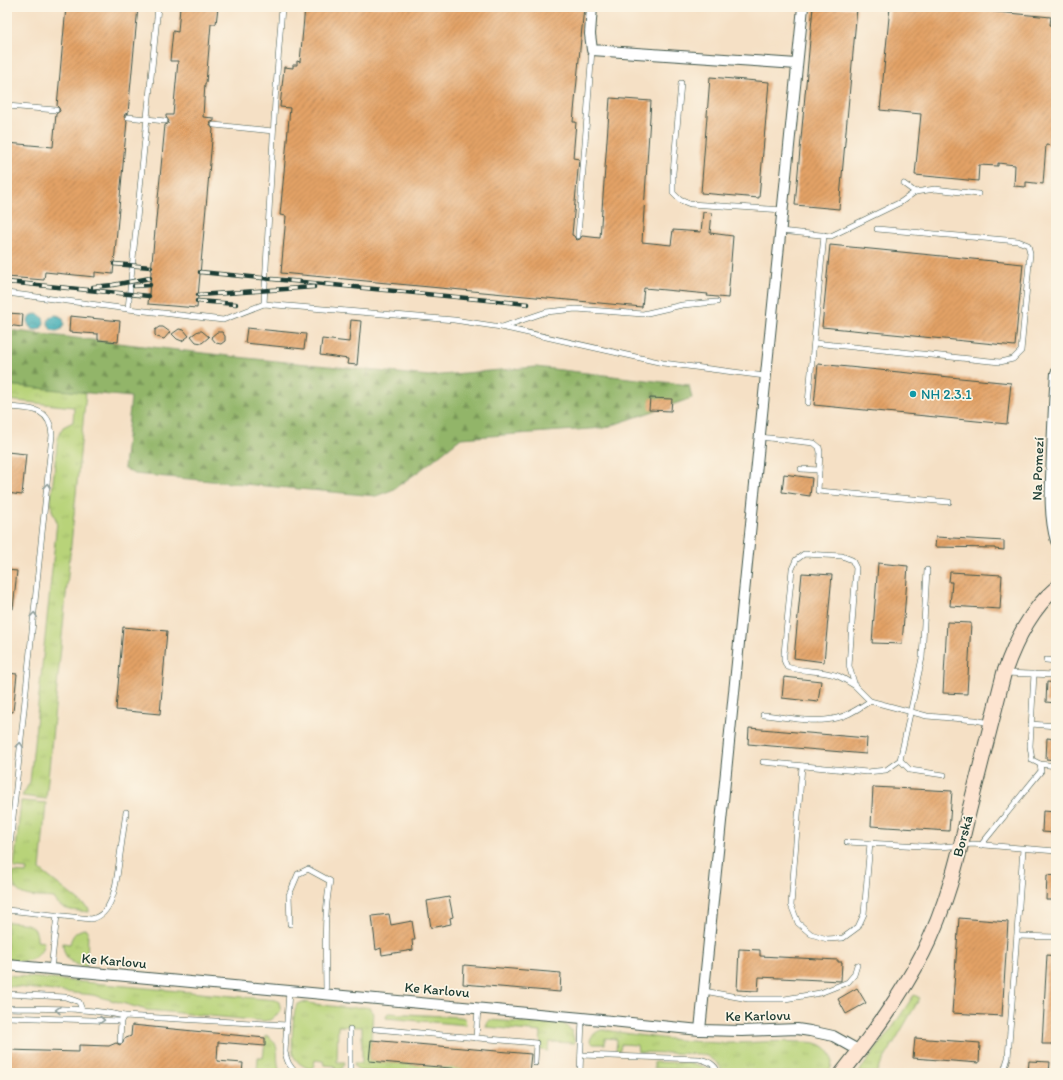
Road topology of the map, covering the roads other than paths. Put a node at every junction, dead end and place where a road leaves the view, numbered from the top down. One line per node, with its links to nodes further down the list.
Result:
1 (158, 7): 11 (lane)
2 (282, 7): 14 (lane)
3 (592, 7): 5 (street)
4 (803, 7): 6 (street)
5 (592, 50): 6 (street); 21 (lane)
6 (797, 64): 18 (street)
7 (681, 83): 18 (lane)
8 (7, 106): 9 (lane)
9 (56, 110)
10 (128, 117): 11 (lane)
11 (147, 119): 12 (lane); 26 (lane)
12 (165, 121)
13 (214, 125): 14 (lane)
14 (273, 131): 25 (lane)
15 (904, 184): 16 (lane)
16 (915, 192): 17 (lane); 22 (lane)
17 (978, 194)
18 (782, 210): 20 (street)
19 (877, 229): 28 (lane)
20 (780, 231): 22 (lane); 30 (street)
21 (578, 236)
22 (824, 236): 28 (lane)
23 (7, 293): 26 (lane)
24 (717, 302): 27 (lane)
25 (264, 304): 26 (lane); 27 (lane)
26 (128, 309)
27 (501, 327): 30 (lane)
28 (814, 343): 32 (lane)
29 (1056, 373): 31 (street, Na Pomezí)
30 (765, 376): 34 (street)
31 (1055, 391): 38 (street, Na Pomezí)
32 (808, 403)
33 (7, 407): 66 (lane, one-way to 33)
34 (760, 437): 36 (lane); 75 (street)
35 (801, 469): 36 (lane)
36 (819, 470): 37 (lane)
37 (949, 502)
38 (1056, 541)
39 (927, 570): 48 (lane)
40 (1056, 588): 43 (street, Borská)
41 (1046, 660): 42 (lane)
42 (1056, 661)
43 (1004, 673): 44 (lane); 50 (street, Borská)
44 (1034, 674): 45 (lane); 51 (lane)
45 (1056, 675)
46 (855, 686): 46 (lane); 47 (lane)
47 (870, 701): 48 (lane); 49 (lane)
48 (910, 712): 50 (lane); 53 (lane)
49 (763, 715)
50 (991, 724): 62 (street, Borská)
51 (1031, 724): 52 (lane); 55 (lane)
52 (1056, 726)
53 (900, 760): 56 (lane); 58 (lane)
54 (763, 762): 56 (lane)
55 (1040, 764): 57 (lane); 63 (lane)
56 (802, 766): 61 (lane)
57 (1056, 766)
58 (944, 775)
59 (126, 812): 68 (lane)
60 (847, 842): 61 (lane)
61 (870, 843): 62 (lane)
62 (961, 845): 63 (lane); 91 (street, Borská)
63 (981, 845): 64 (lane)
64 (1023, 849): 65 (lane); 70 (lane)
65 (1056, 852)
66 (7, 876)
67 (7, 910): 68 (lane)
68 (57, 915): 74 (lane)
69 (290, 924): 78 (lane)
70 (1017, 936): 71 (lane); 101 (lane)
71 (1056, 937)
72 (7, 965): 74 (street, Ke Karlovu)
73 (857, 966): 75 (lane)
74 (51, 969): 76 (street, Ke Karlovu)
75 (703, 990): 88 (street)
76 (289, 991): 78 (street, Ke Karlovu); 85 (lane)
77 (7, 994): 81 (lane)
78 (326, 994): 80 (street, Ke Karlovu)
79 (7, 1008): 81 (lane, one-way to 79)
80 (478, 1008): 84 (street, Ke Karlovu); 89 (lane)
81 (82, 1010): 83 (lane)
82 (7, 1017): 83 (lane, one-way to 83)
83 (123, 1018): 85 (lane); 90 (lane)
84 (582, 1018): 88 (street, Ke Karlovu); 92 (lane)
85 (286, 1025): 94 (lane)
86 (350, 1029): 97 (lane)
87 (375, 1029): 89 (lane)
88 (700, 1030): 91 (street, Ke Karlovu)
89 (476, 1038): 93 (lane)
90 (120, 1041)
91 (860, 1051): 100 (street, Borská)
92 (581, 1055): 98 (lane); 99 (lane)
93 (535, 1063)
94 (291, 1069): 95 (lane); 96 (lane)
95 (286, 1073)
96 (297, 1073)
97 (350, 1073)
98 (580, 1073)
99 (718, 1073)
100 (842, 1073)
101 (1001, 1073)

